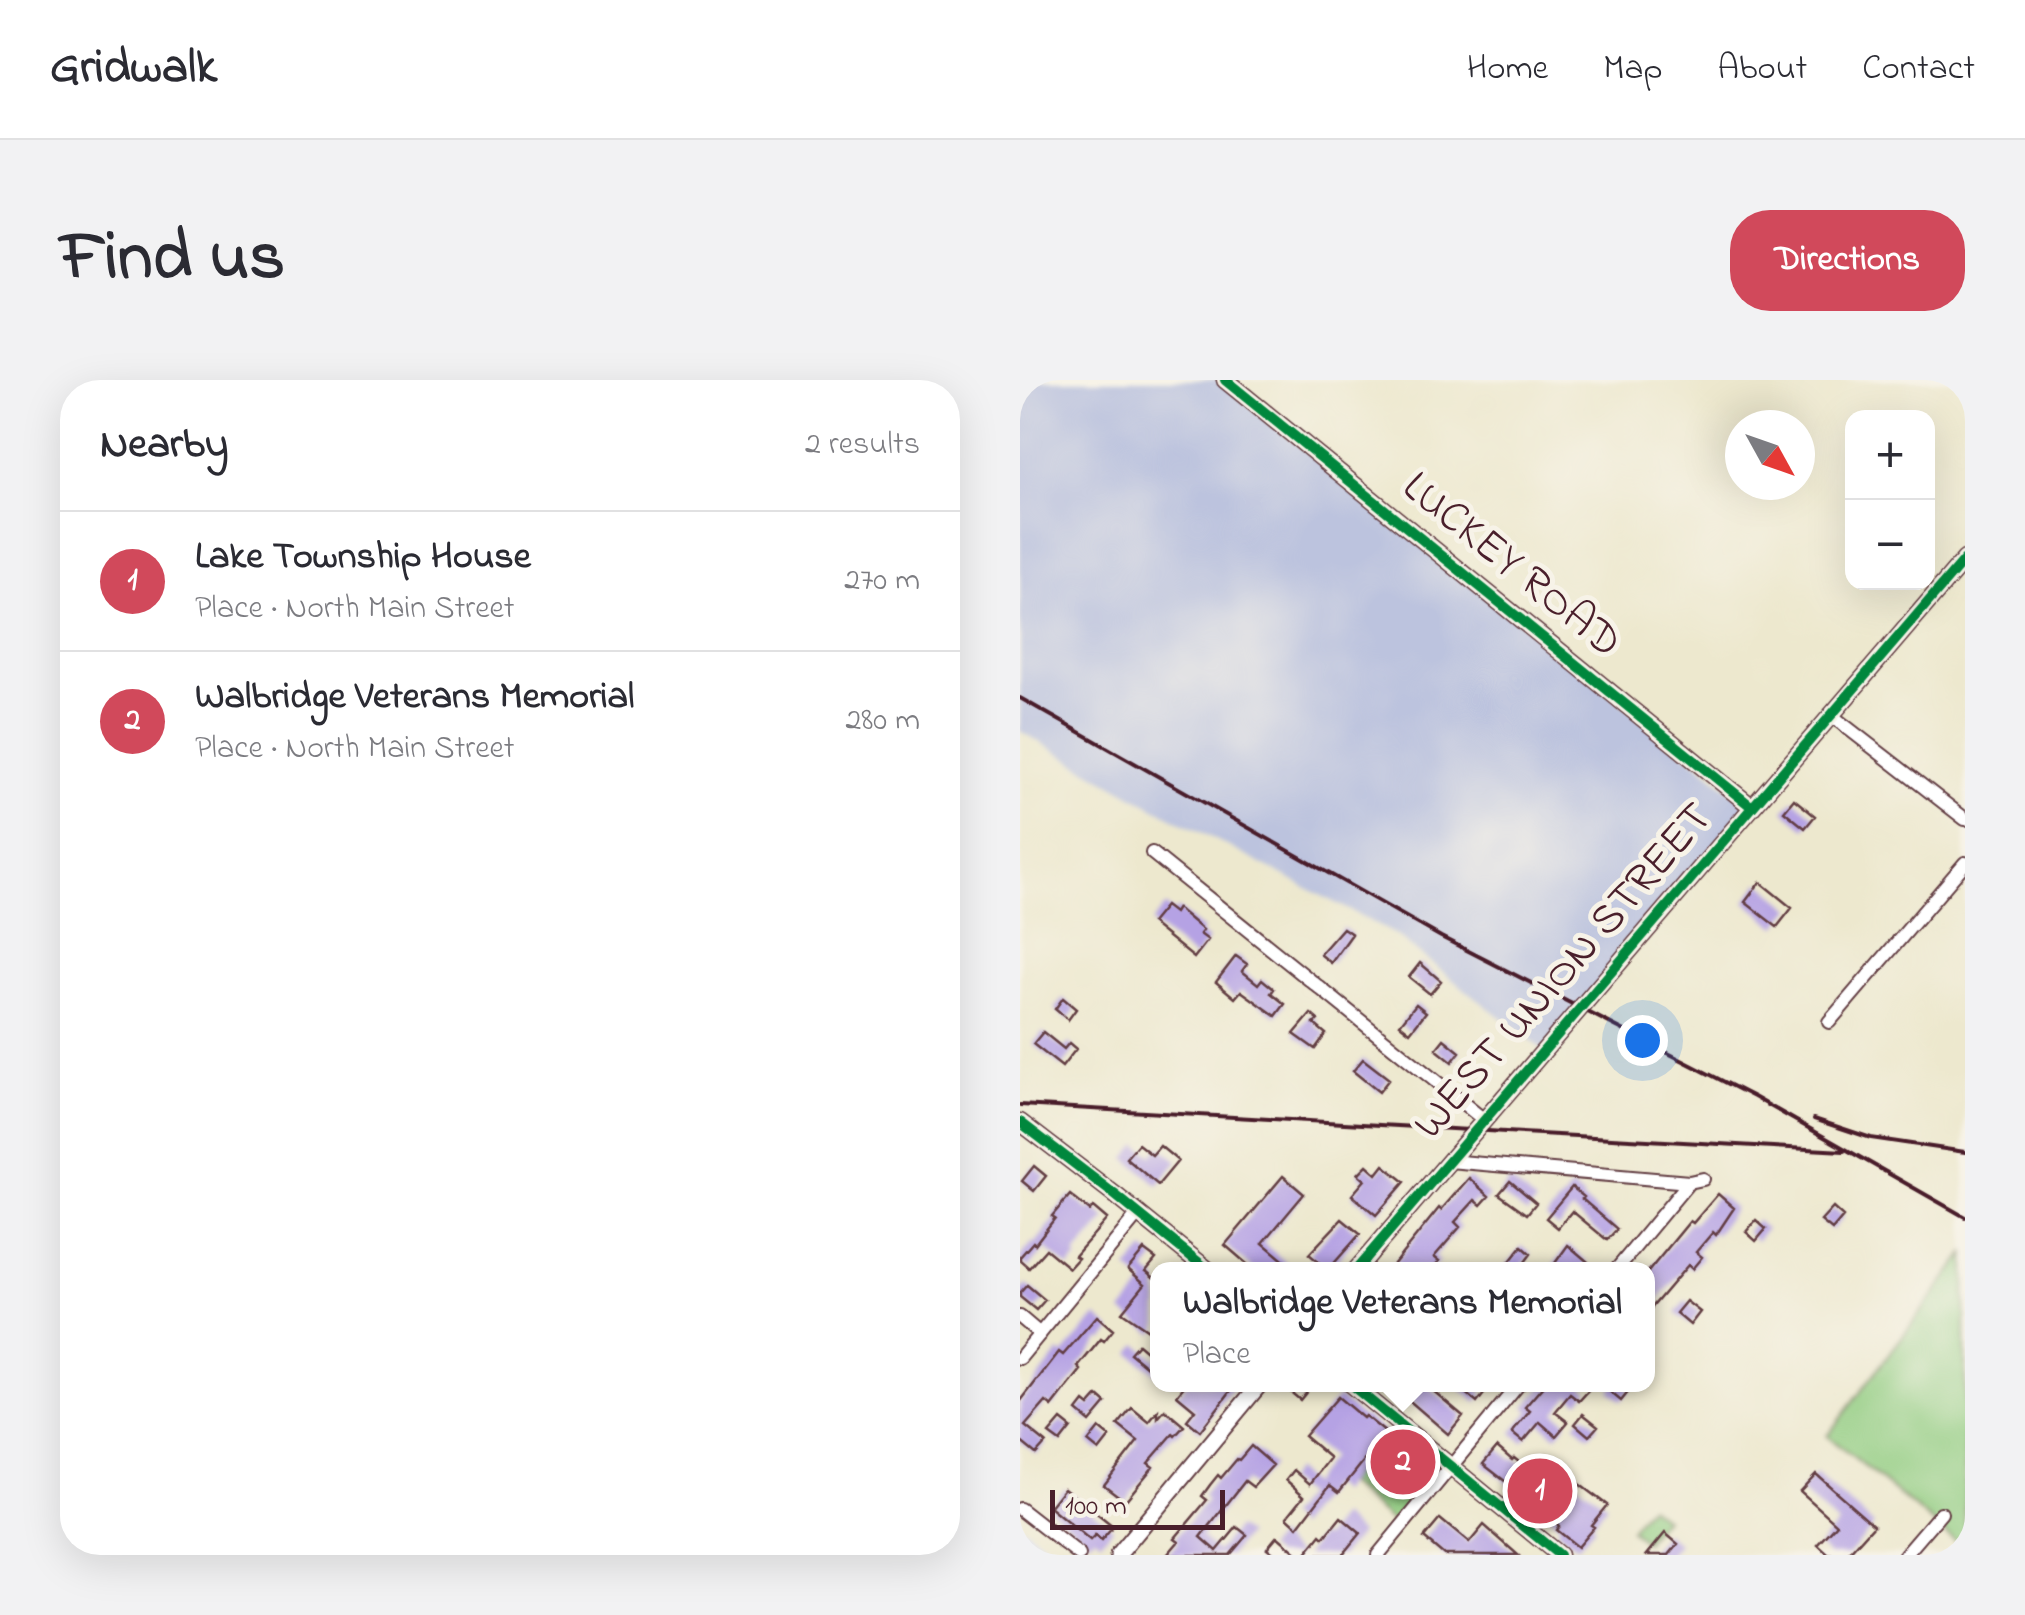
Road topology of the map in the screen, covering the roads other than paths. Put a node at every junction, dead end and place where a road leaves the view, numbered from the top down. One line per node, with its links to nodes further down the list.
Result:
1 (1225, 380): 4 (street, LUCKEY ROAD)
2 (1965, 558): 3 (street, WEST UNION STREET)
3 (1831, 715): 4 (street, WEST UNION STREET); 5 (street)
4 (1752, 807): 9 (street, WEST UNION STREET)
5 (1965, 819)
6 (1152, 854): 9 (street)
7 (1965, 863): 8 (street)
8 (1829, 1022)
9 (1484, 1120): 11 (street, WEST UNION STREET)
10 (1020, 1122): 12 (street)
11 (1449, 1161): 14 (street, WEST UNION STREET); 15 (street)
12 (1139, 1213): 13 (street); 17 (street)
13 (1198, 1262)
14 (1363, 1262)
15 (1623, 1262)
16 (1020, 1317): 17 (street)
17 (1040, 1334): 18 (street)
18 (1020, 1358)
19 (1253, 1392): 26 (street)
20 (1360, 1392): 22 (street)
21 (1512, 1392): 22 (street)
22 (1450, 1466): 27 (street); 28 (street)
23 (1020, 1509): 25 (street)
24 (1940, 1513): 29 (street)
25 (1079, 1555)
26 (1118, 1555)
27 (1378, 1555)
28 (1559, 1555)
29 (1905, 1555)

